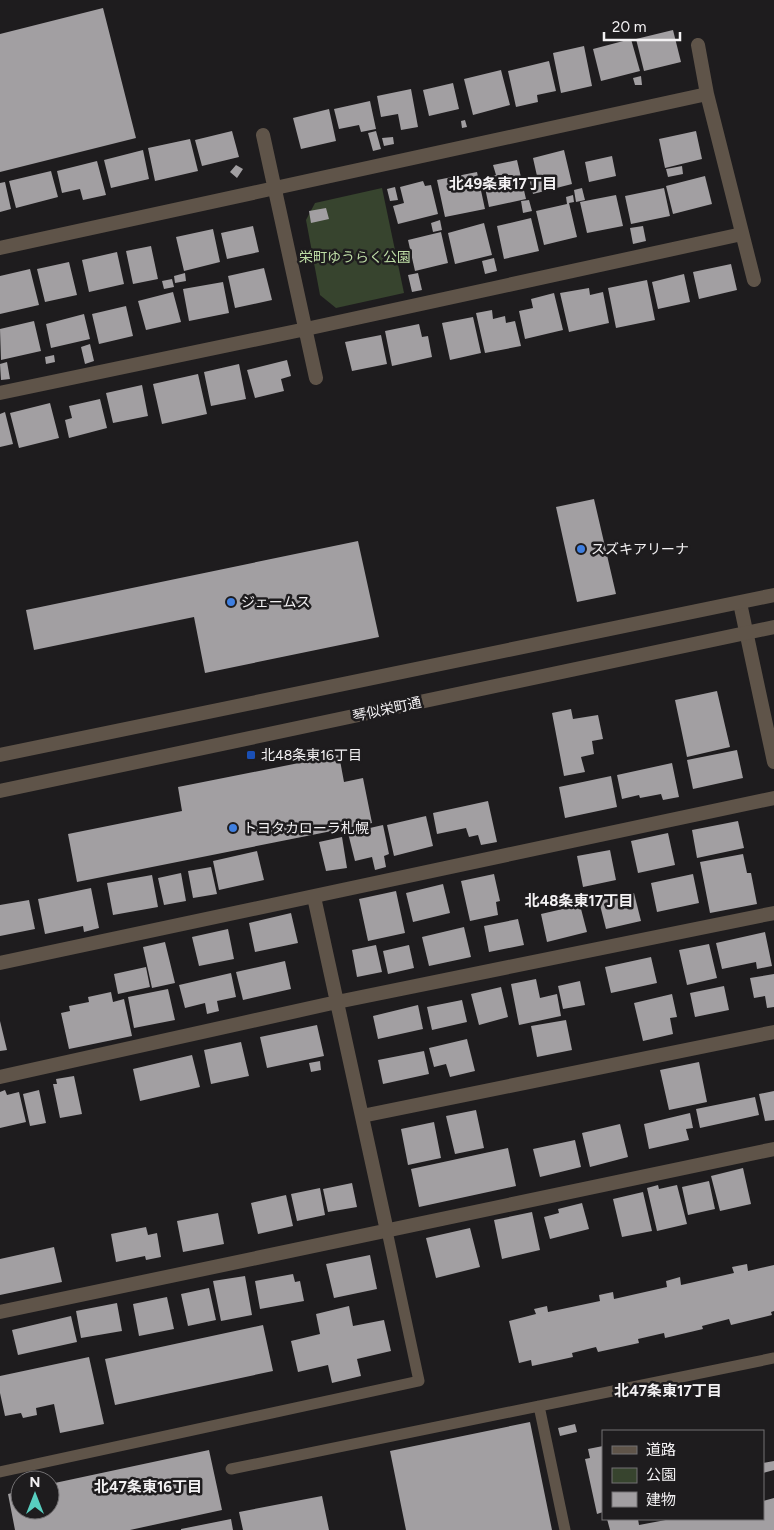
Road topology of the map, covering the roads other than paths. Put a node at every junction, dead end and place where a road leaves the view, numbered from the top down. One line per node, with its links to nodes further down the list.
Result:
1 (698, 45): 2 (street)
2 (707, 94): 4 (street); 5 (street)
3 (263, 135): 4 (street)
4 (274, 189): 6 (street); 8 (street)
5 (742, 234): 7 (street); 8 (street)
6 (0, 248)
7 (754, 280)
8 (306, 329): 9 (street); 10 (street)
9 (316, 378)
10 (0, 393)
11 (774, 595): 12 (street)
12 (740, 603): 14 (street); 15 (street)
13 (774, 626): 14 (street, 琴似栄町通)
14 (746, 633): 16 (street); 17 (street, 琴似栄町通)
15 (0, 755)
16 (774, 762)
17 (0, 791)
18 (774, 798): 19 (street)
19 (314, 897): 21 (street); 22 (street)
20 (774, 914): 22 (street)
21 (0, 964)
22 (337, 1002): 24 (street); 25 (street)
23 (774, 1032): 25 (street)
24 (0, 1077)
25 (362, 1116): 27 (street)
26 (774, 1149): 27 (street)
27 (387, 1230): 28 (street); 32 (lane)
28 (0, 1312)
29 (774, 1358): 30 (lane)
30 (539, 1406): 31 (lane); 33 (lane)
31 (231, 1469)
32 (0, 1472)
33 (565, 1530)

